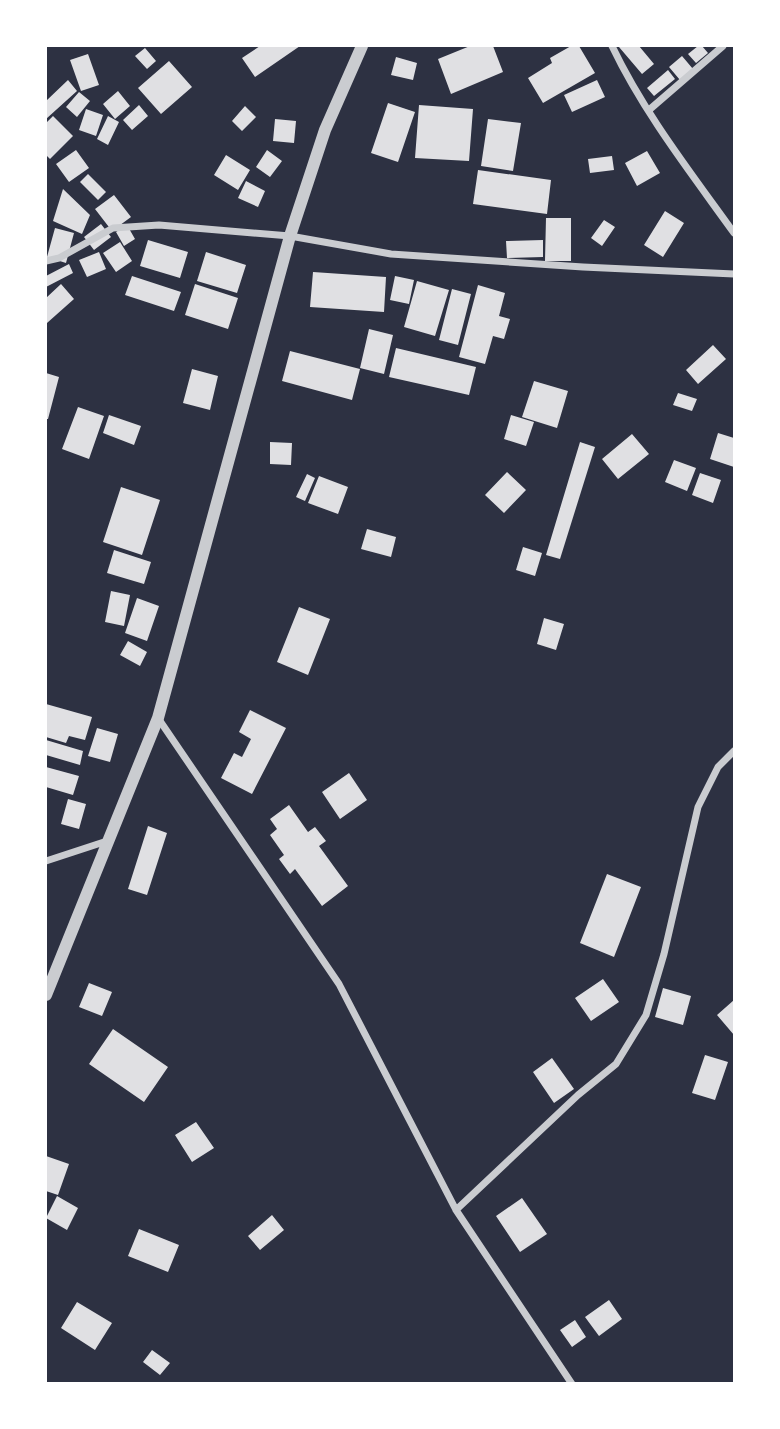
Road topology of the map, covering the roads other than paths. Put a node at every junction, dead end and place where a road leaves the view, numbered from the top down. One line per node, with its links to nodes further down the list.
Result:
1 (362, 46): 6 (street)
2 (612, 46): 4 (street)
3 (723, 46): 4 (street)
4 (649, 110): 5 (street)
5 (734, 233)
6 (290, 236): 7 (street); 8 (street); 9 (street)
7 (46, 261)
8 (734, 274)
9 (158, 718): 11 (street); 14 (street)
10 (734, 751): 14 (street)
11 (107, 841): 12 (street); 13 (street)
12 (46, 861)
13 (46, 995)
14 (456, 1210): 15 (street)
15 (572, 1384)

